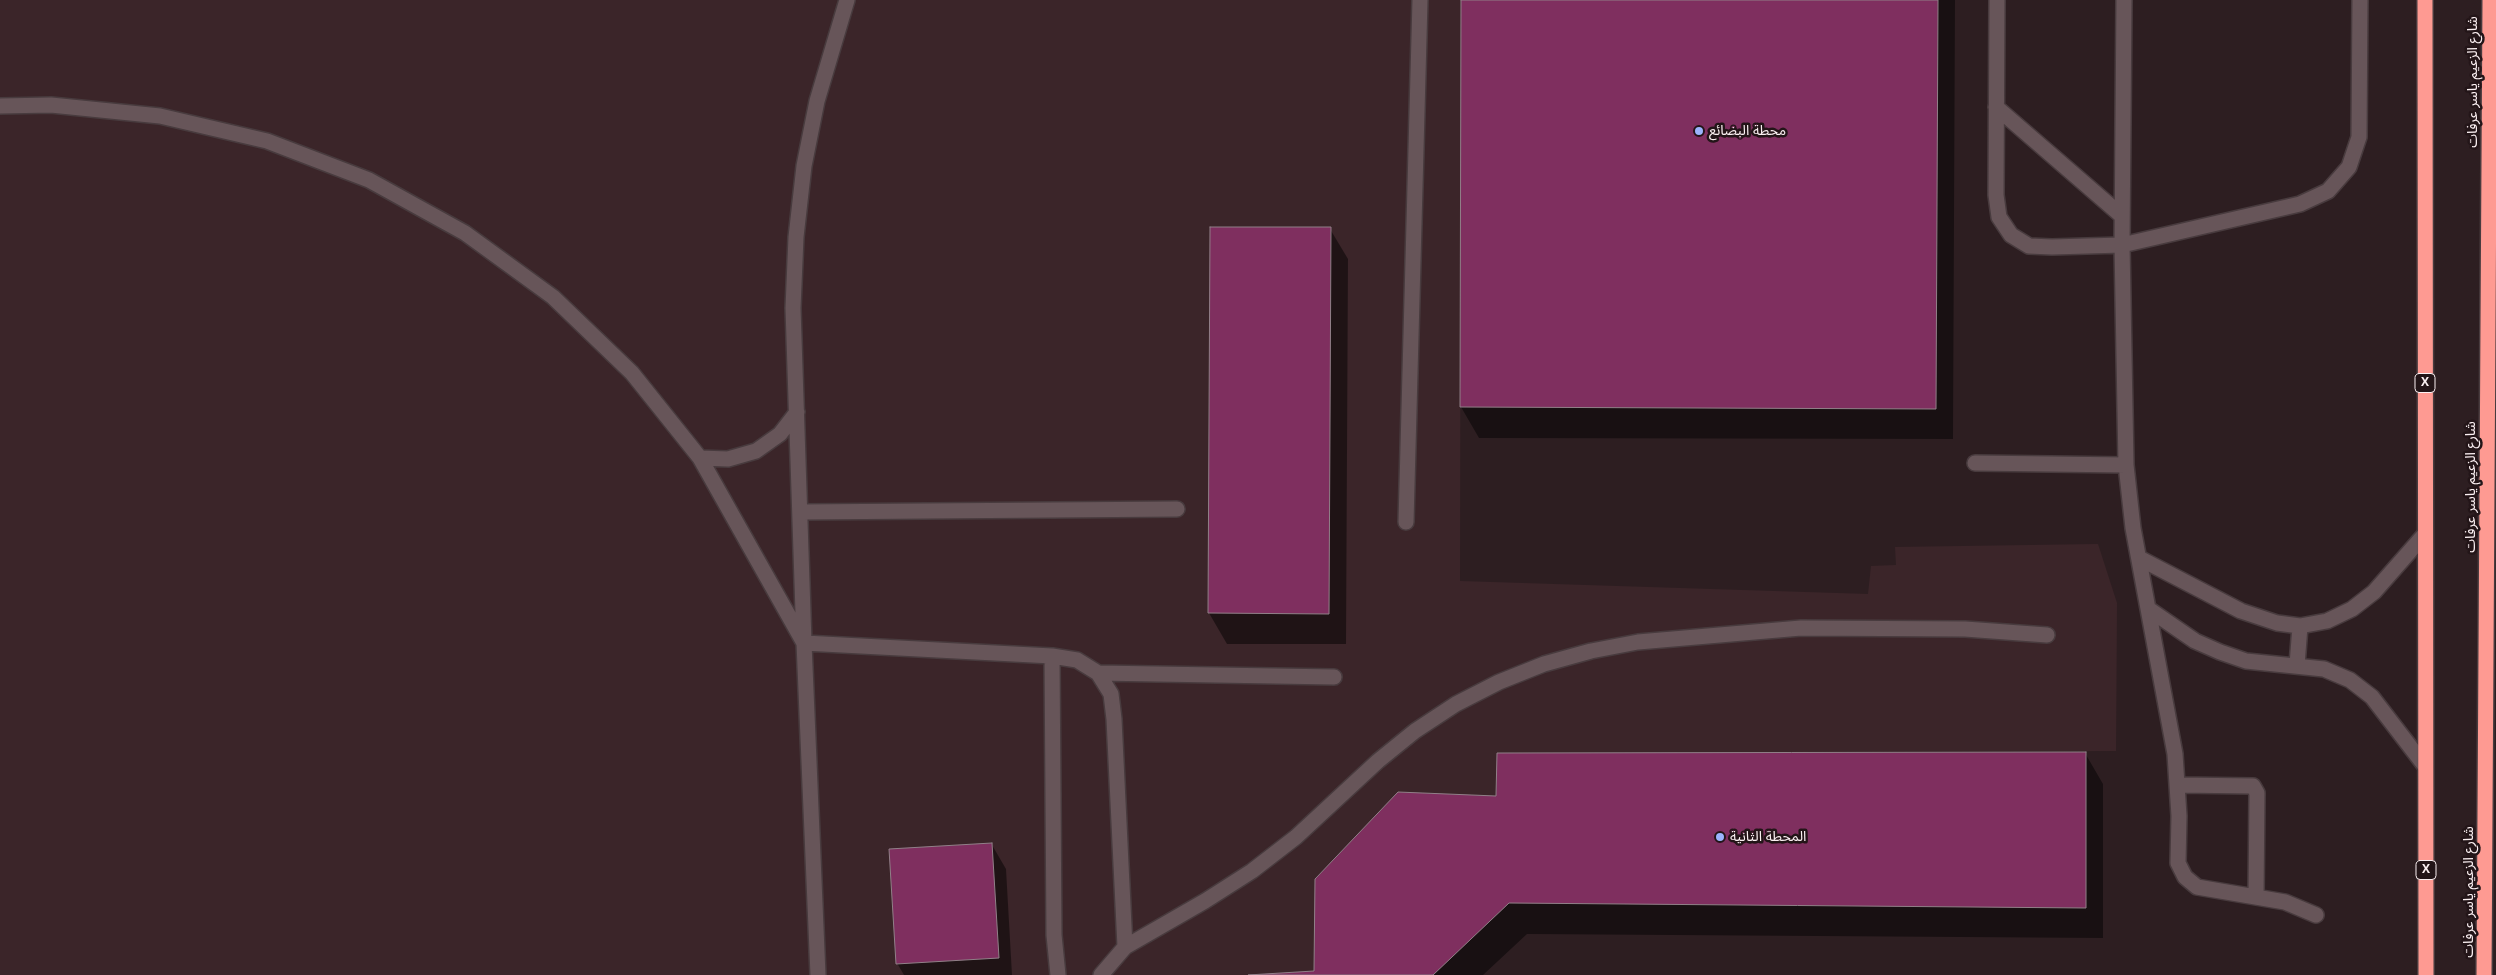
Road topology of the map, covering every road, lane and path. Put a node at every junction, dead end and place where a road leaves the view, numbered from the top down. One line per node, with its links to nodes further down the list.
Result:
1 (847, 0): 12 (lane)
2 (1420, 0): 18 (lane)
3 (1997, 0): 9 (lane)
4 (2124, 0): 10 (lane)
5 (2360, 0): 11 (lane)
6 (2425, 0): 19 (highway, X)
7 (2490, 0): 38 (highway, شارع الزعيم ياسر عرفات)
8 (0, 106): 13 (lane)
9 (1996, 107): 10 (lane); 11 (lane)
10 (2122, 216): 11 (lane)
11 (2122, 245): 15 (lane)
12 (797, 412): 13 (lane); 17 (lane)
13 (700, 458): 24 (lane)
14 (1975, 463): 15 (lane)
15 (2126, 465): 20 (lane)
16 (1177, 510): 17 (lane)
17 (801, 512): 24 (lane)
18 (1406, 522)
19 (2425, 534): 22 (lane); 29 (highway, X)
20 (2139, 558): 21 (lane); 22 (lane)
21 (2150, 610): 26 (lane); 30 (lane)
22 (2300, 626): 26 (lane)
23 (2047, 634): 33 (lane)
24 (804, 643): 25 (lane); 34 (lane)
25 (1052, 656): 27 (lane); 35 (lane)
26 (2297, 665): 29 (lane)
27 (1098, 673): 28 (lane); 33 (lane)
28 (1334, 677)
29 (2425, 766): 37 (highway, X)
30 (2179, 785): 31 (lane); 31 (lane)
31 (2256, 897): 32 (lane)
32 (2316, 915)
33 (1125, 947): 36 (lane)
34 (818, 975)
35 (1058, 975)
36 (1101, 975)
37 (2426, 975)
38 (2484, 975)

